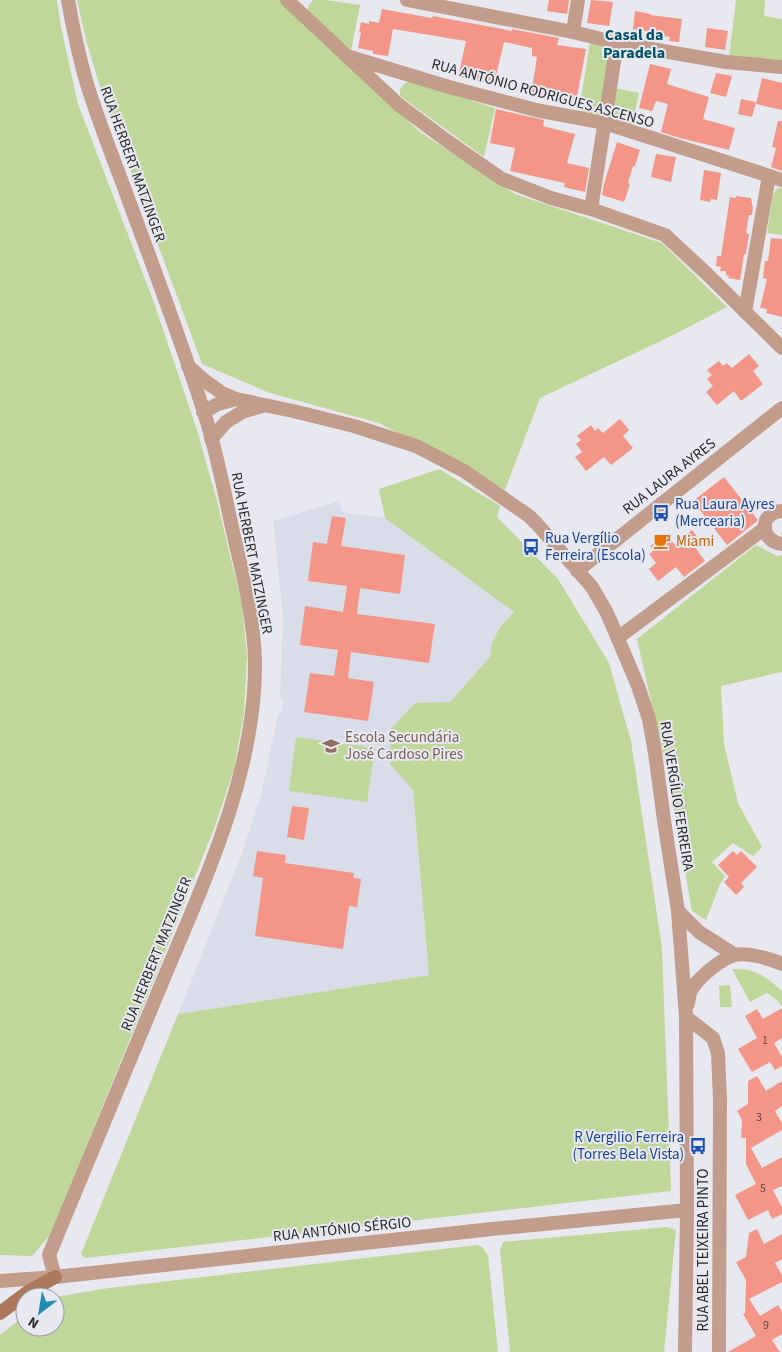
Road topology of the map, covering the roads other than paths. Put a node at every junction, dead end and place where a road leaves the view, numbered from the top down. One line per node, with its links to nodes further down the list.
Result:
1 (68, 0): 16 (street, RUA HERBERT MATZINGER)
2 (287, 0): 7 (street)
3 (407, 0): 5 (street)
4 (578, 0): 5 (street)
5 (574, 32): 6 (street)
6 (617, 43): 8 (street); 11 (street)
7 (347, 57): 9 (street, RUA ANTÓNIO RODRIGUES ASCENSO); 10 (street)
8 (782, 67)
9 (410, 75): 10 (street, RUA ANTÓNIO RODRIGUES ASCENSO); 11 (street, RUA ANTÓNIO RODRIGUES ASCENSO)
10 (387, 94): 13 (street)
11 (605, 123): 12 (street, RUA ANTÓNIO RODRIGUES ASCENSO); 13 (street)
12 (776, 178): 14 (street)
13 (591, 208): 14 (street)
14 (745, 312): 15 (street)
15 (782, 348)
16 (188, 366): 17 (street, RUA VERGÍLIO FERREIRA); 20 (street, RUA HERBERT MATZINGER)
17 (236, 399): 18 (street, RUA VERGÍLIO FERREIRA); 20 (street)
18 (265, 406): 21 (street, RUA VERGÍLIO FERREIRA); 25 (street, RUA VERGÍLIO FERREIRA)
19 (782, 408): 25 (street, RUA LAURA AYRES)
20 (204, 412): 21 (street, RUA HERBERT MATZINGER)
21 (211, 439): 32 (street, RUA HERBERT MATZINGER)
22 (782, 511): 23 (street)
23 (765, 528): 24 (street); 26 (street)
24 (782, 544)
25 (577, 571): 26 (street, RUA VERGÍLIO FERREIRA)
26 (619, 637): 27 (street, RUA VERGÍLIO FERREIRA)
27 (678, 911): 28 (street); 30 (street, RUA VERGÍLIO FERREIRA)
28 (735, 955): 29 (street); 30 (street)
29 (782, 964)
30 (686, 1017): 31 (street, RUA ABEL TEIXEIRA PINTO); 36 (street, RUA ABEL TEIXEIRA PINTO)
31 (688, 1210): 32 (street, RUA ANTÓNIO SÉRGIO); 35 (street, RUA ABEL TEIXEIRA PINTO)
32 (55, 1277): 33 (street, RUA ANTÓNIO SÉRGIO); 34 (main road)
33 (0, 1281)
34 (0, 1313)
35 (685, 1352)
36 (719, 1352)

